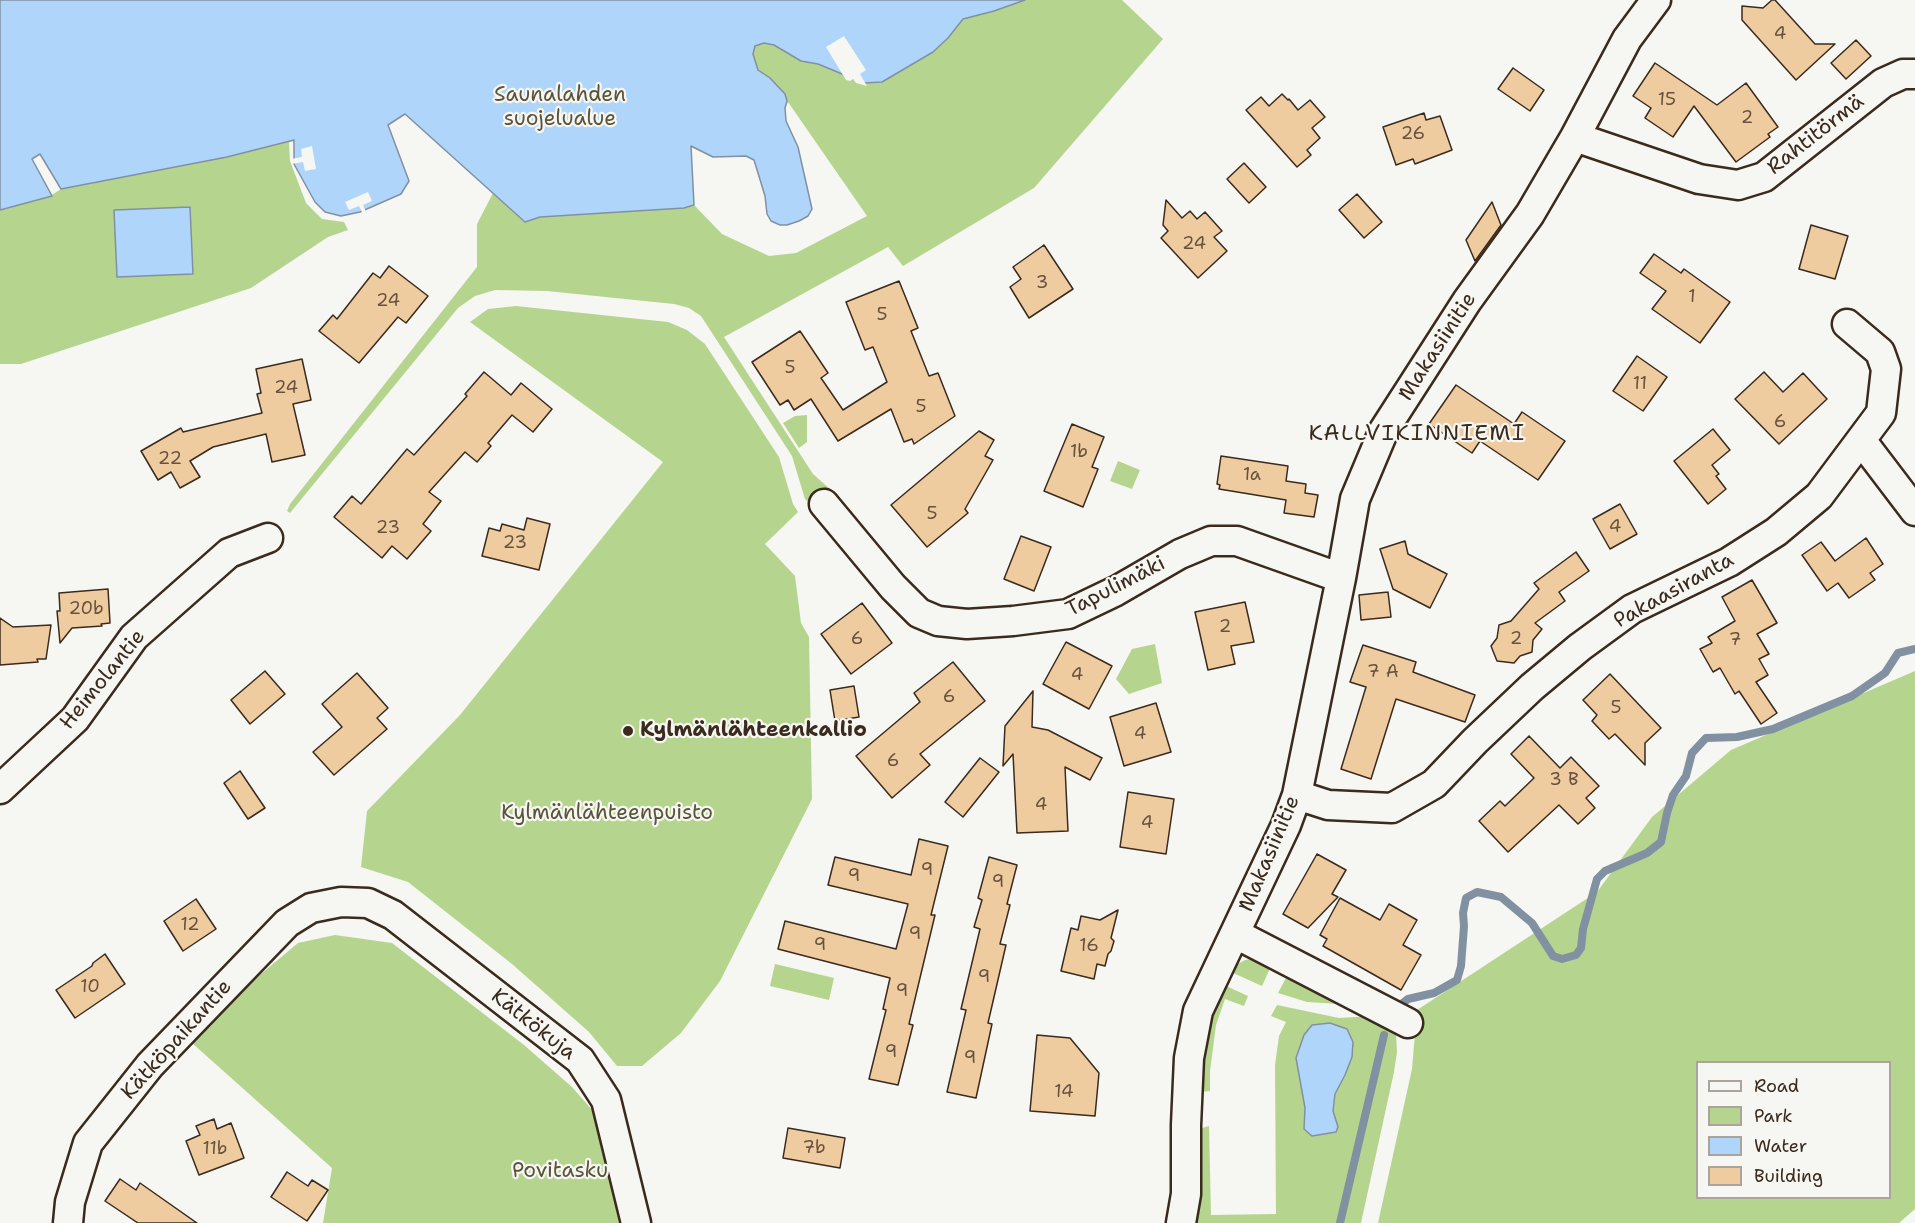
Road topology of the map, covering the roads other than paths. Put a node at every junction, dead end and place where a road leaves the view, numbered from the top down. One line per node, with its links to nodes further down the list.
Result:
1 (1656, 0): 3 (street, Makasiinitie)
2 (1915, 74): 3 (street, Rahtitörmä)
3 (1575, 137): 9 (street, Makasiinitie)
4 (1847, 324): 5 (street, Pakaasiranta)
5 (1861, 441): 7 (street); 11 (street, Pakaasiranta)
6 (824, 504): 9 (street, Tapulimäki)
7 (1915, 512)
8 (268, 538): 10 (street, Heimolantie)
9 (1341, 578): 11 (street, Makasiinitie)
10 (0, 789)
11 (1297, 795): 13 (street, Makasiinitie)
12 (341, 902): 15 (street, Kätköpaikantie); 16 (street, Kätkökuja)
13 (1236, 934): 14 (street, Makasiinitie); 17 (street, Makasiinitie)
14 (1408, 1023)
15 (68, 1223)
16 (636, 1223)
17 (1181, 1223)

